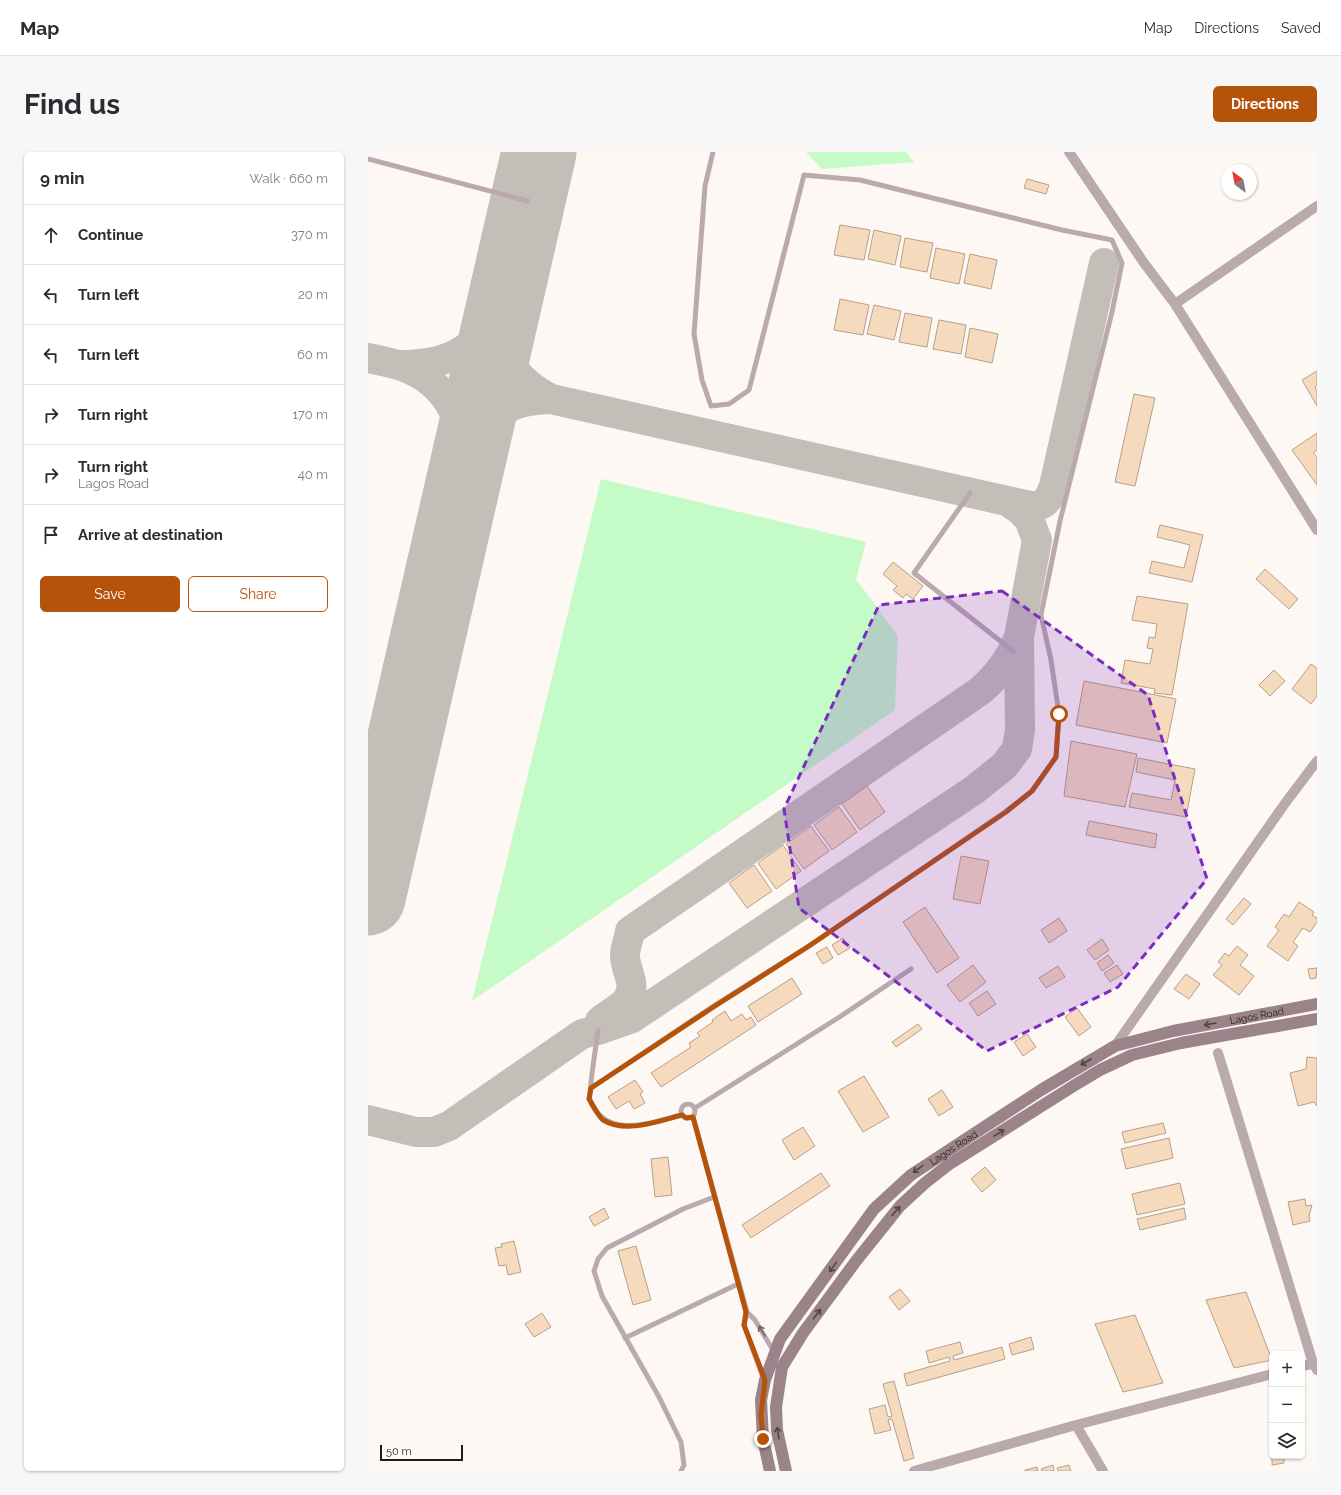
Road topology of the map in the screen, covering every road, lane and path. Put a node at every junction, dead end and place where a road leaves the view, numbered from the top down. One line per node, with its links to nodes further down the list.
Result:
1 (713, 152): 17 (lane)
2 (1069, 152): 6 (street)
3 (368, 159): 4 (lane)
4 (528, 201)
5 (1317, 206): 6 (street)
6 (1175, 304): 8 (street)
7 (970, 493): 9 (lane)
8 (1317, 530)
9 (1013, 651)
10 (1317, 762): 15 (street)
11 (911, 969): 18 (lane)
12 (1317, 1004): 15 (main road, Lagos Road, one-way to 15)
13 (1317, 1019): 33 (main road, Lagos Road, one-way to 13)
14 (598, 1030): 17 (lane)
15 (1115, 1046): 25 (main road, Lagos Road, one-way to 25)
16 (1218, 1053): 26 (street)
17 (591, 1088): 19 (lane)
18 (694, 1108): 19 (lane); 20 (lane)
19 (682, 1115): 20 (lane)
20 (693, 1117): 21 (lane)
21 (714, 1198): 22 (lane); 24 (lane)
22 (738, 1284): 23 (lane); 24 (lane)
23 (746, 1312): 25 (lane, one-way to 23); 29 (lane)
24 (625, 1338): 31 (lane)
25 (775, 1353): 29 (main road, Lagos Road)
26 (1316, 1365): 27 (street)
27 (1305, 1366)
28 (1269, 1375): 30 (street)
29 (765, 1380): 32 (main road, Lagos Road)
30 (1076, 1425): 34 (street); 35 (street)
31 (682, 1471)
32 (770, 1471)
33 (786, 1471)
34 (914, 1471)
35 (1103, 1471)

